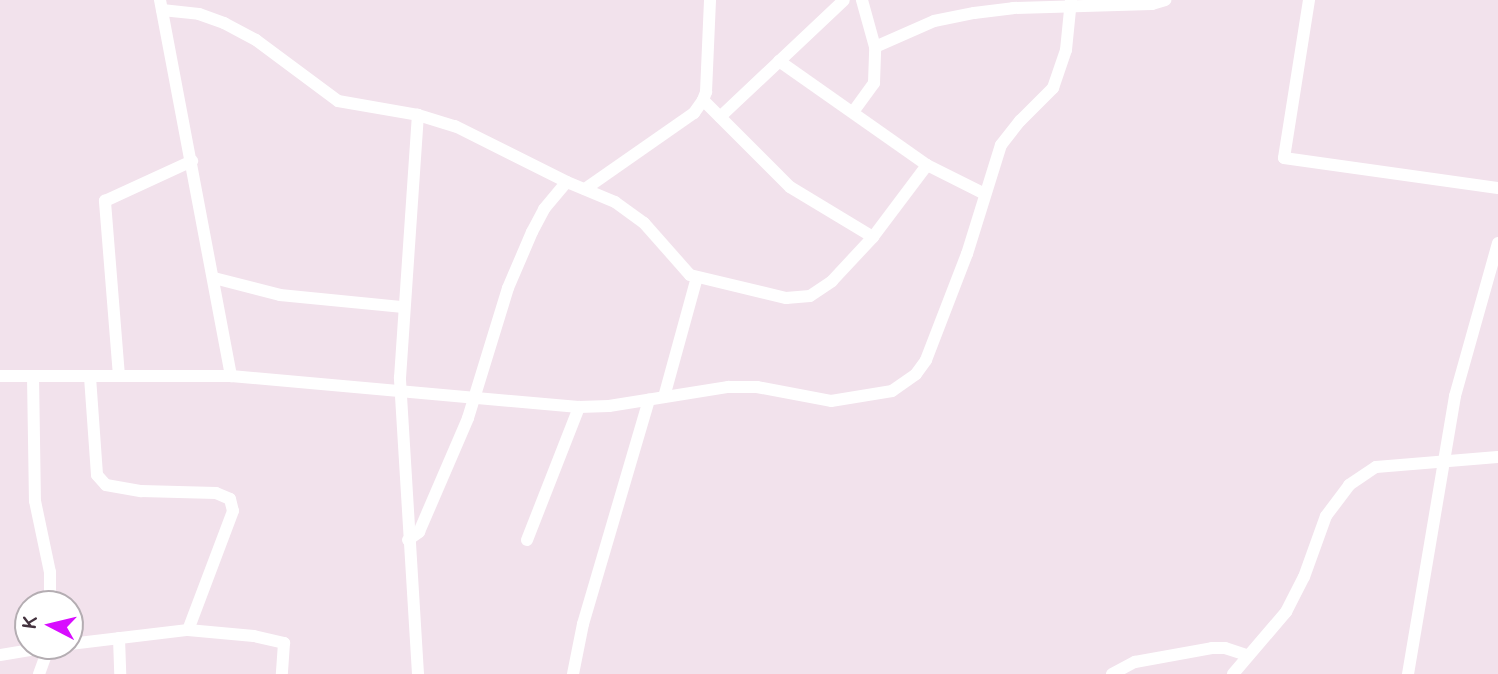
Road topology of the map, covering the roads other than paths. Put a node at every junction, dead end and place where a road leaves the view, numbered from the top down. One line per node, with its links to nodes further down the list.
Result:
1 (710, 0): 10 (street)
2 (845, 0): 9 (street)
3 (862, 0): 8 (street)
4 (1165, 0): 6 (street)
5 (1310, 0): 17 (street)
6 (1070, 3): 8 (street); 19 (street)
7 (161, 5): 12 (street); 14 (street)
8 (875, 47): 11 (street)
9 (779, 61): 11 (street); 13 (street)
10 (703, 100): 13 (street); 18 (street)
11 (853, 112): 15 (street)
12 (418, 115): 16 (street); 24 (street)
13 (720, 117): 20 (street)
14 (192, 161): 23 (street); 27 (street)
15 (927, 165): 19 (street); 20 (street)
16 (567, 182): 18 (street); 31 (street)
17 (1498, 188)
18 (585, 189): 22 (street)
19 (985, 194): 32 (street)
20 (873, 237): 22 (street)
21 (1498, 243): 36 (street)
22 (697, 277): 32 (street)
23 (214, 278): 24 (street); 28 (street)
24 (403, 307): 30 (street)
25 (0, 376): 26 (street)
26 (33, 376): 29 (street); 39 (street)
27 (119, 376): 28 (street); 29 (street)
28 (231, 376): 30 (street)
29 (90, 377): 40 (street)
30 (403, 391): 31 (street); 37 (street)
31 (474, 396): 34 (street); 37 (street)
32 (664, 397): 33 (street)
33 (649, 400): 34 (street); 47 (street)
34 (579, 407): 38 (street)
35 (1498, 457): 36 (street)
36 (1446, 461): 43 (street); 50 (street)
37 (408, 540): 46 (street)
38 (527, 540)
39 (50, 590)
40 (188, 630): 41 (street); 45 (street)
41 (119, 638): 42 (street); 44 (street)
42 (84, 642)
43 (1247, 655): 48 (street); 49 (street)
44 (120, 674)
45 (282, 674)
46 (418, 674)
47 (573, 674)
48 (1112, 674)
49 (1233, 674)
50 (1408, 674)

